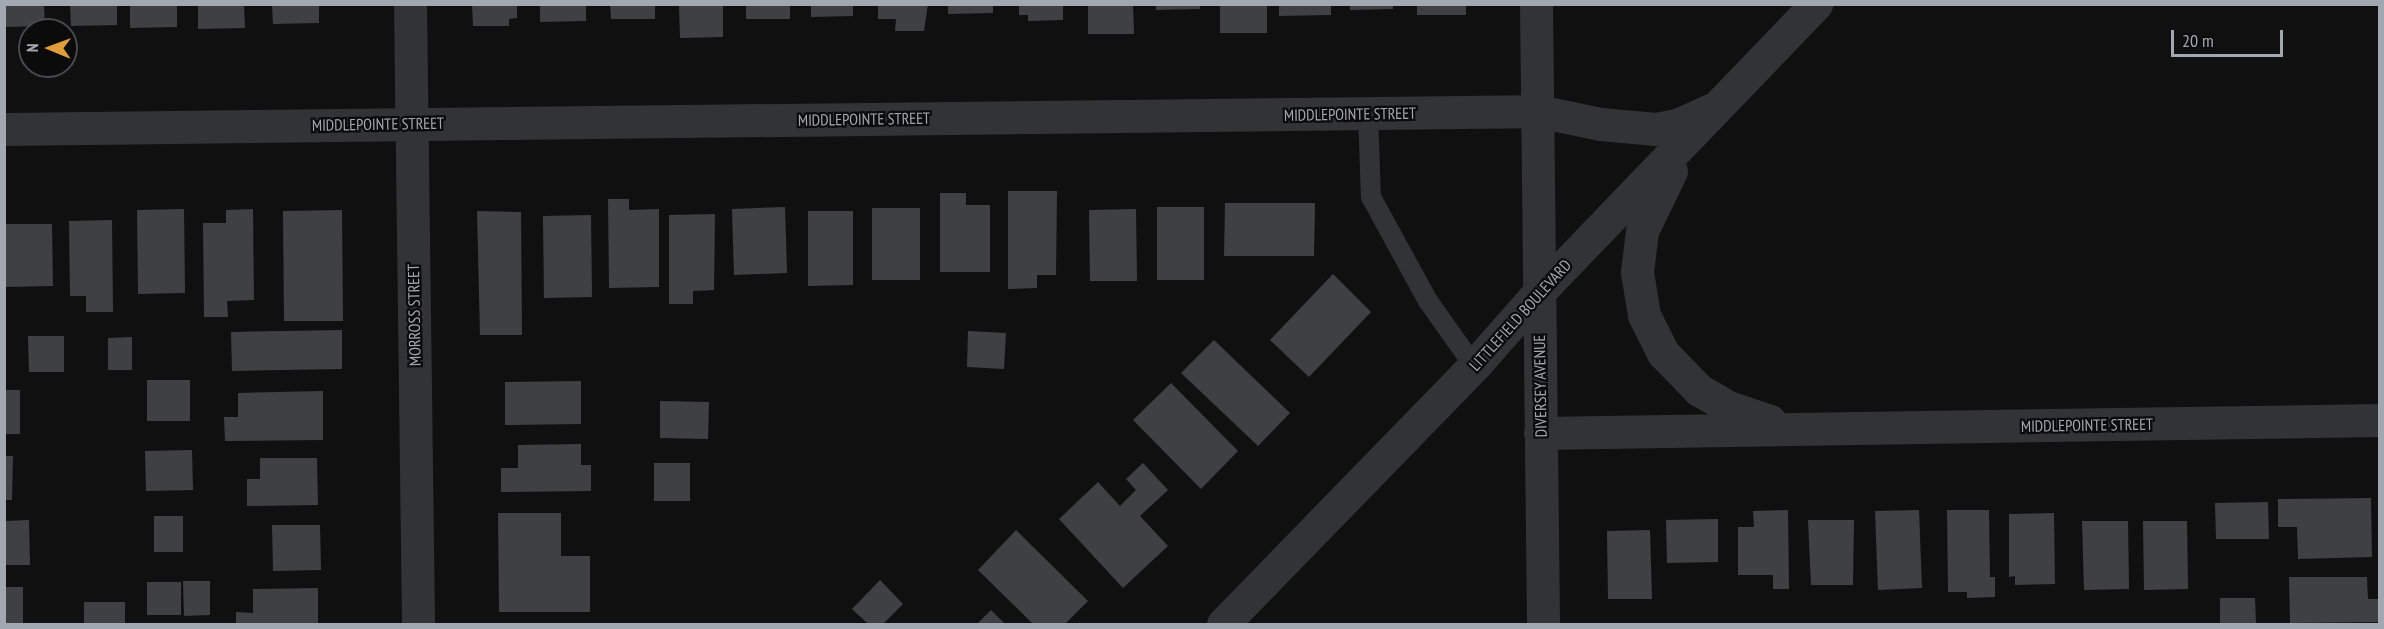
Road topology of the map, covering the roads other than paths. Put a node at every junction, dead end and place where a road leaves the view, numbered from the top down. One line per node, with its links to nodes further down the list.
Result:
1 (410, 4): 7 (street, MORROSS STREET)
2 (1536, 4): 4 (street, DIVERSEY AVENUE)
3 (1815, 4): 6 (street, LITTLEFIELD BOULEVARD)
4 (1538, 111): 5 (street, MIDDLEPOINTE STREET); 6 (street, MIDDLEPOINTE STREET); 9 (street, DIVERSEY AVENUE)
5 (1368, 113): 7 (street, MIDDLEPOINTE STREET); 10 (lane)
6 (1706, 118): 9 (street, LITTLEFIELD BOULEVARD); 12 (street, MIDDLEPOINTE STREET)
7 (411, 124): 8 (street, MIDDLEPOINTE STREET); 14 (street, MORROSS STREET)
8 (4, 129)
9 (1539, 292): 10 (street, LITTLEFIELD BOULEVARD); 13 (street, DIVERSEY AVENUE)
10 (1474, 366): 15 (street, LITTLEFIELD BOULEVARD)
11 (2379, 420): 12 (street, MIDDLEPOINTE STREET)
12 (1794, 429): 13 (street, MIDDLEPOINTE STREET)
13 (1540, 433): 16 (street, DIVERSEY AVENUE)
14 (418, 624)
15 (1223, 624)
16 (1543, 624)

